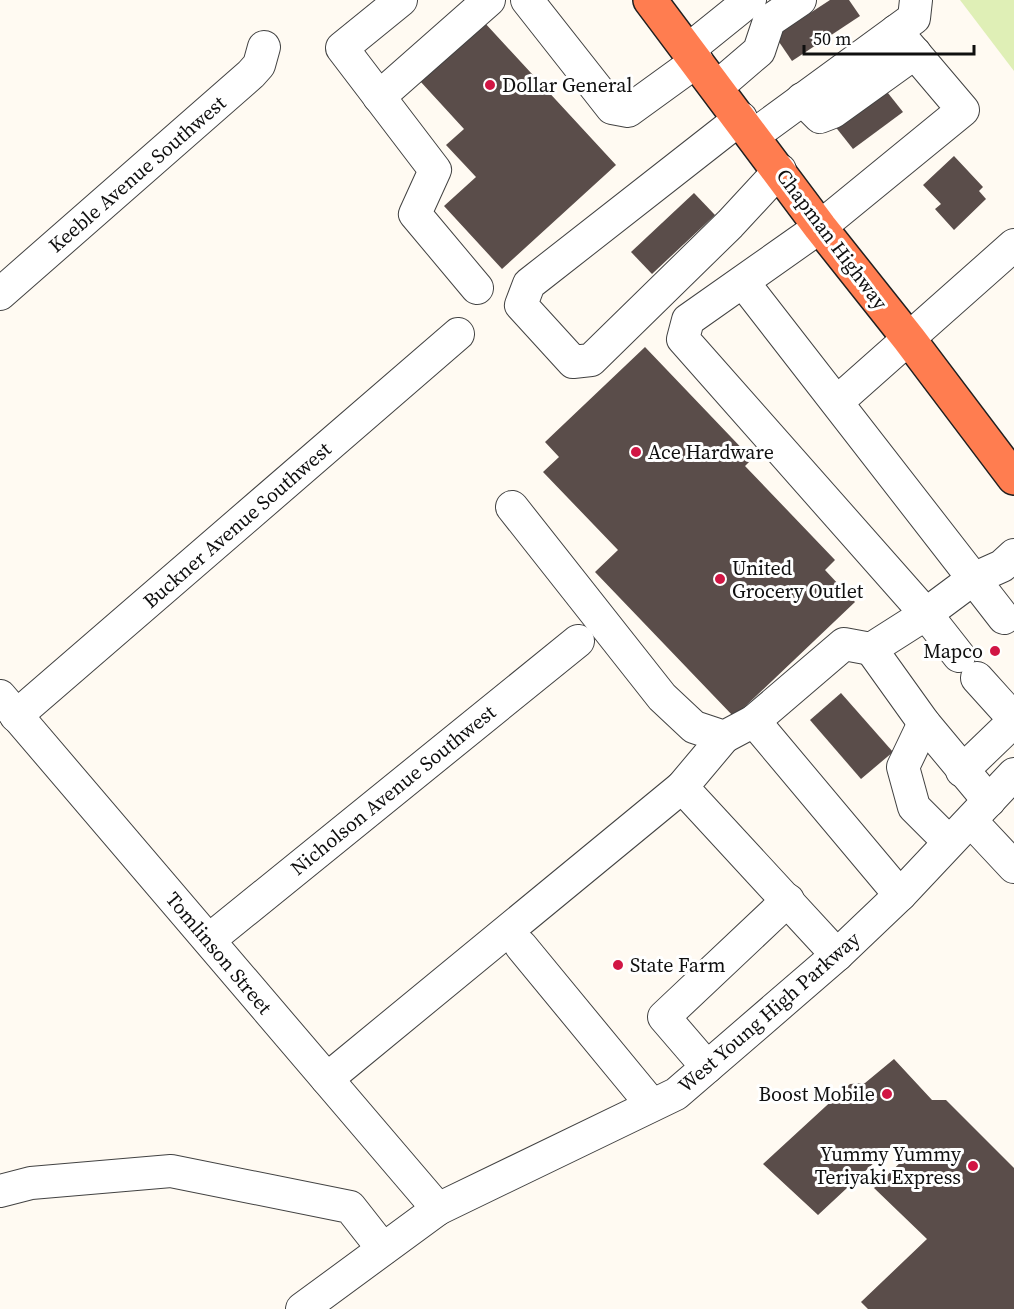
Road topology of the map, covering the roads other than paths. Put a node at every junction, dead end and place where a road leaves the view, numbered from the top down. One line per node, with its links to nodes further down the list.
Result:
1 (401, 0): 12 (street)
2 (489, 0): 12 (street)
3 (527, 0): 10 (street)
4 (650, 0): 10 (highway, Chapman Highway)
5 (800, 0): 7 (street)
6 (916, 0): 8 (street)
7 (757, 7): 10 (street); 11 (street)
8 (906, 42): 13 (street); 15 (street)
9 (264, 47): 19 (street, Keeble Avenue Southwest)
10 (692, 56): 11 (highway, Chapman Highway)
11 (717, 87): 13 (highway, Chapman Highway)
12 (379, 96): 18 (street)
13 (747, 127): 14 (highway, Chapman Highway); 14 (street)
14 (780, 170): 15 (highway, Chapman Highway)
15 (820, 227): 17 (street); 21 (highway, Chapman Highway)
16 (1014, 245): 21 (street)
17 (743, 282): 22 (street); 27 (street)
18 (477, 288)
19 (0, 294)
20 (458, 334): 31 (street, Buckner Avenue Southwest)
21 (909, 339): 22 (street); 23 (highway, Chapman Highway)
22 (837, 402): 26 (street)
23 (1014, 478)
24 (512, 507): 35 (street)
25 (1010, 567): 26 (street)
26 (973, 579): 27 (street); 28 (street)
27 (926, 614): 30 (street); 32 (street)
28 (1004, 618)
29 (578, 641): 43 (street, Nicholson Avenue Southwest)
30 (871, 649): 33 (street); 34 (street)
31 (8, 706): 43 (street, Tomlinson Street)
32 (1014, 720): 36 (street)
33 (754, 721): 35 (street); 41 (street)
34 (924, 723): 36 (street); 39 (street)
35 (724, 737): 38 (street)
36 (962, 771): 39 (street)
37 (1014, 774): 39 (street, West Young High Parkway)
38 (682, 787): 42 (street); 47 (street)
39 (970, 821): 40 (street); 41 (street, West Young High Parkway)
40 (1014, 867)
41 (900, 895): 45 (street, West Young High Parkway)
42 (788, 900): 45 (street); 46 (street)
43 (209, 940): 47 (street, Tomlinson Street)
44 (521, 946): 48 (street)
45 (837, 955): 46 (street, West Young High Parkway)
46 (708, 1067): 48 (street, West Young High Parkway)
47 (327, 1080): 50 (street, Tomlinson Street)
48 (652, 1105): 50 (street, West Young High Parkway)
49 (0, 1191): 51 (street)
50 (438, 1209): 51 (street, West Young High Parkway)
51 (384, 1249): 52 (street, West Young High Parkway)
52 (302, 1309)

